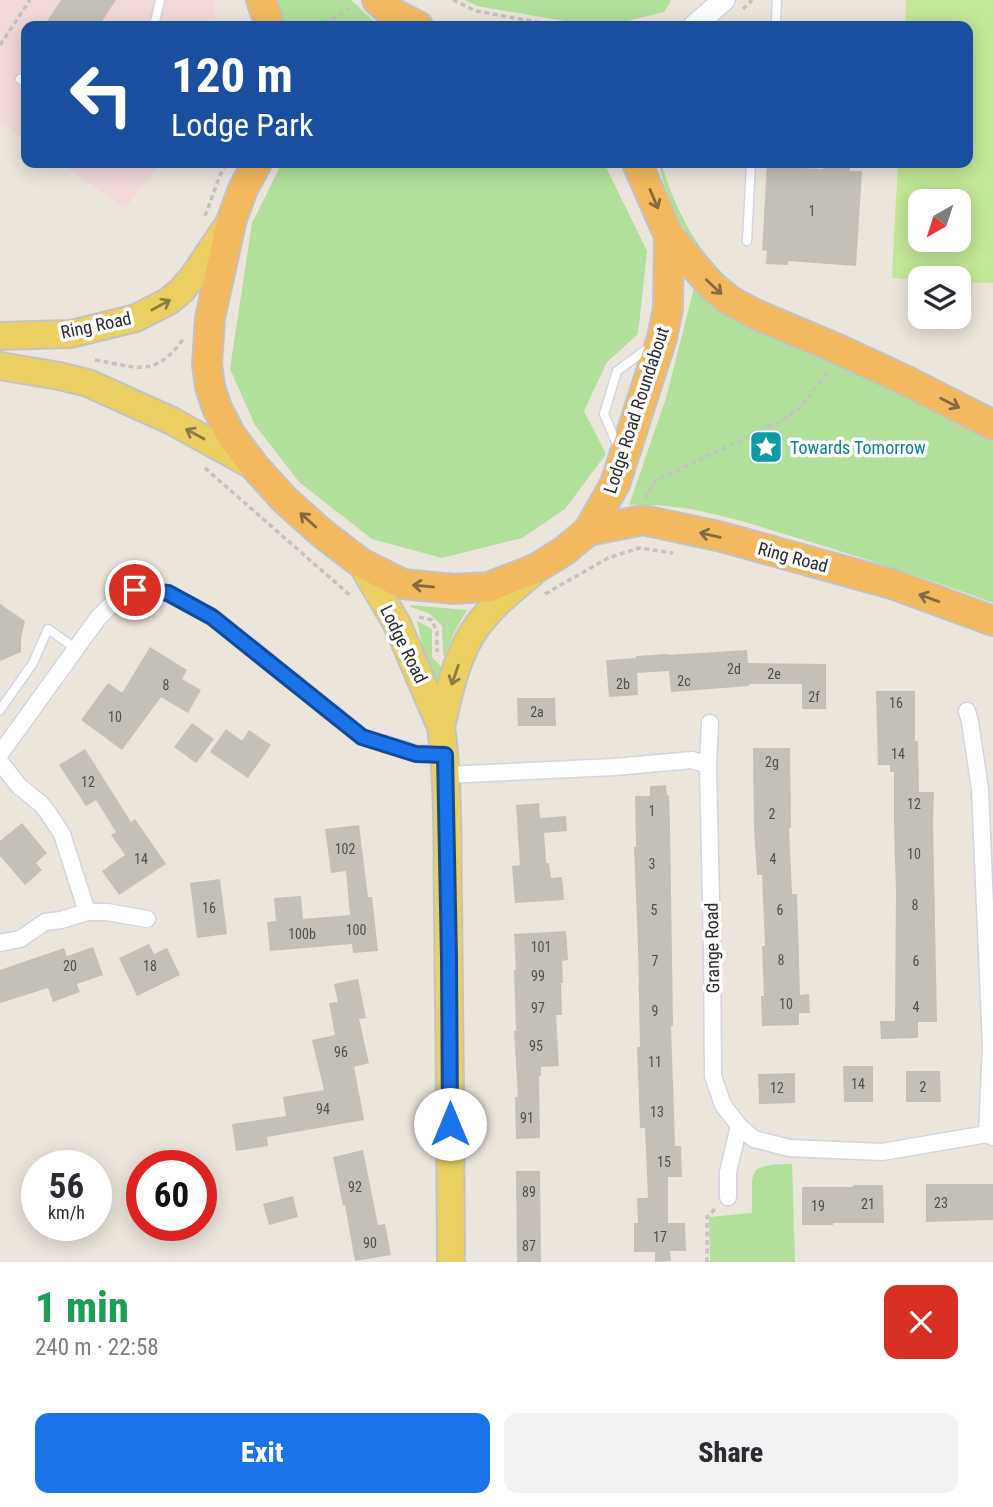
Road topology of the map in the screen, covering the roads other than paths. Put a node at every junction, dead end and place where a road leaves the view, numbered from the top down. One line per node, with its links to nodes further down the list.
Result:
1 (160, 0): 6 (lane)
2 (261, 0): 7 (highway)
3 (724, 0): 9 (street)
4 (777, 0): 10 (lane)
5 (365, 3): 8 (highway)
6 (155, 21)
7 (268, 21)
8 (408, 21)
9 (700, 21)
10 (776, 21)
11 (254, 168): 14 (highway, Lodge Road Roundabout)
12 (639, 168): 15 (highway, Lodge Road Roundabout, one-way to 15)
13 (751, 168): 16 (lane)
14 (232, 219): 17 (main road, Ring Road, one-way to 14); 20 (highway, Lodge Road Roundabout)
15 (669, 236): 19 (highway, one-way to 19); 21 (highway, Lodge Road Roundabout)
16 (747, 241)
17 (0, 336)
18 (0, 366): 20 (main road, one-way to 18)
19 (993, 425)
20 (255, 467): 22 (highway, Lodge Road Roundabout, one-way to 20)
21 (588, 531): 23 (highway, Lodge Road Roundabout); 24 (highway, Ring Road, one-way to 21)
22 (360, 563): 23 (highway, Lodge Road Roundabout, one-way to 22); 29 (main road, Lodge Road)
23 (539, 582): 29 (main road, Lodge Road, one-way to 29)
24 (993, 621)
25 (75, 648): 26 (lane); 30 (street); 32 (street)
26 (0, 710)
27 (967, 711): 38 (street)
28 (710, 723): 33 (street, Grange Road)
29 (441, 727): 32 (main road, Lodge Road)
30 (0, 754)
31 (0, 762): 34 (street)
32 (445, 765): 33 (street); 40 (main road, Lodge Road)
33 (708, 765): 37 (street, Grange Road)
34 (87, 912): 35 (street); 36 (street)
35 (147, 919)
36 (0, 943)
37 (739, 1126): 38 (street, Grange Road); 39 (street)
38 (990, 1135)
39 (728, 1197)
40 (451, 1262)

